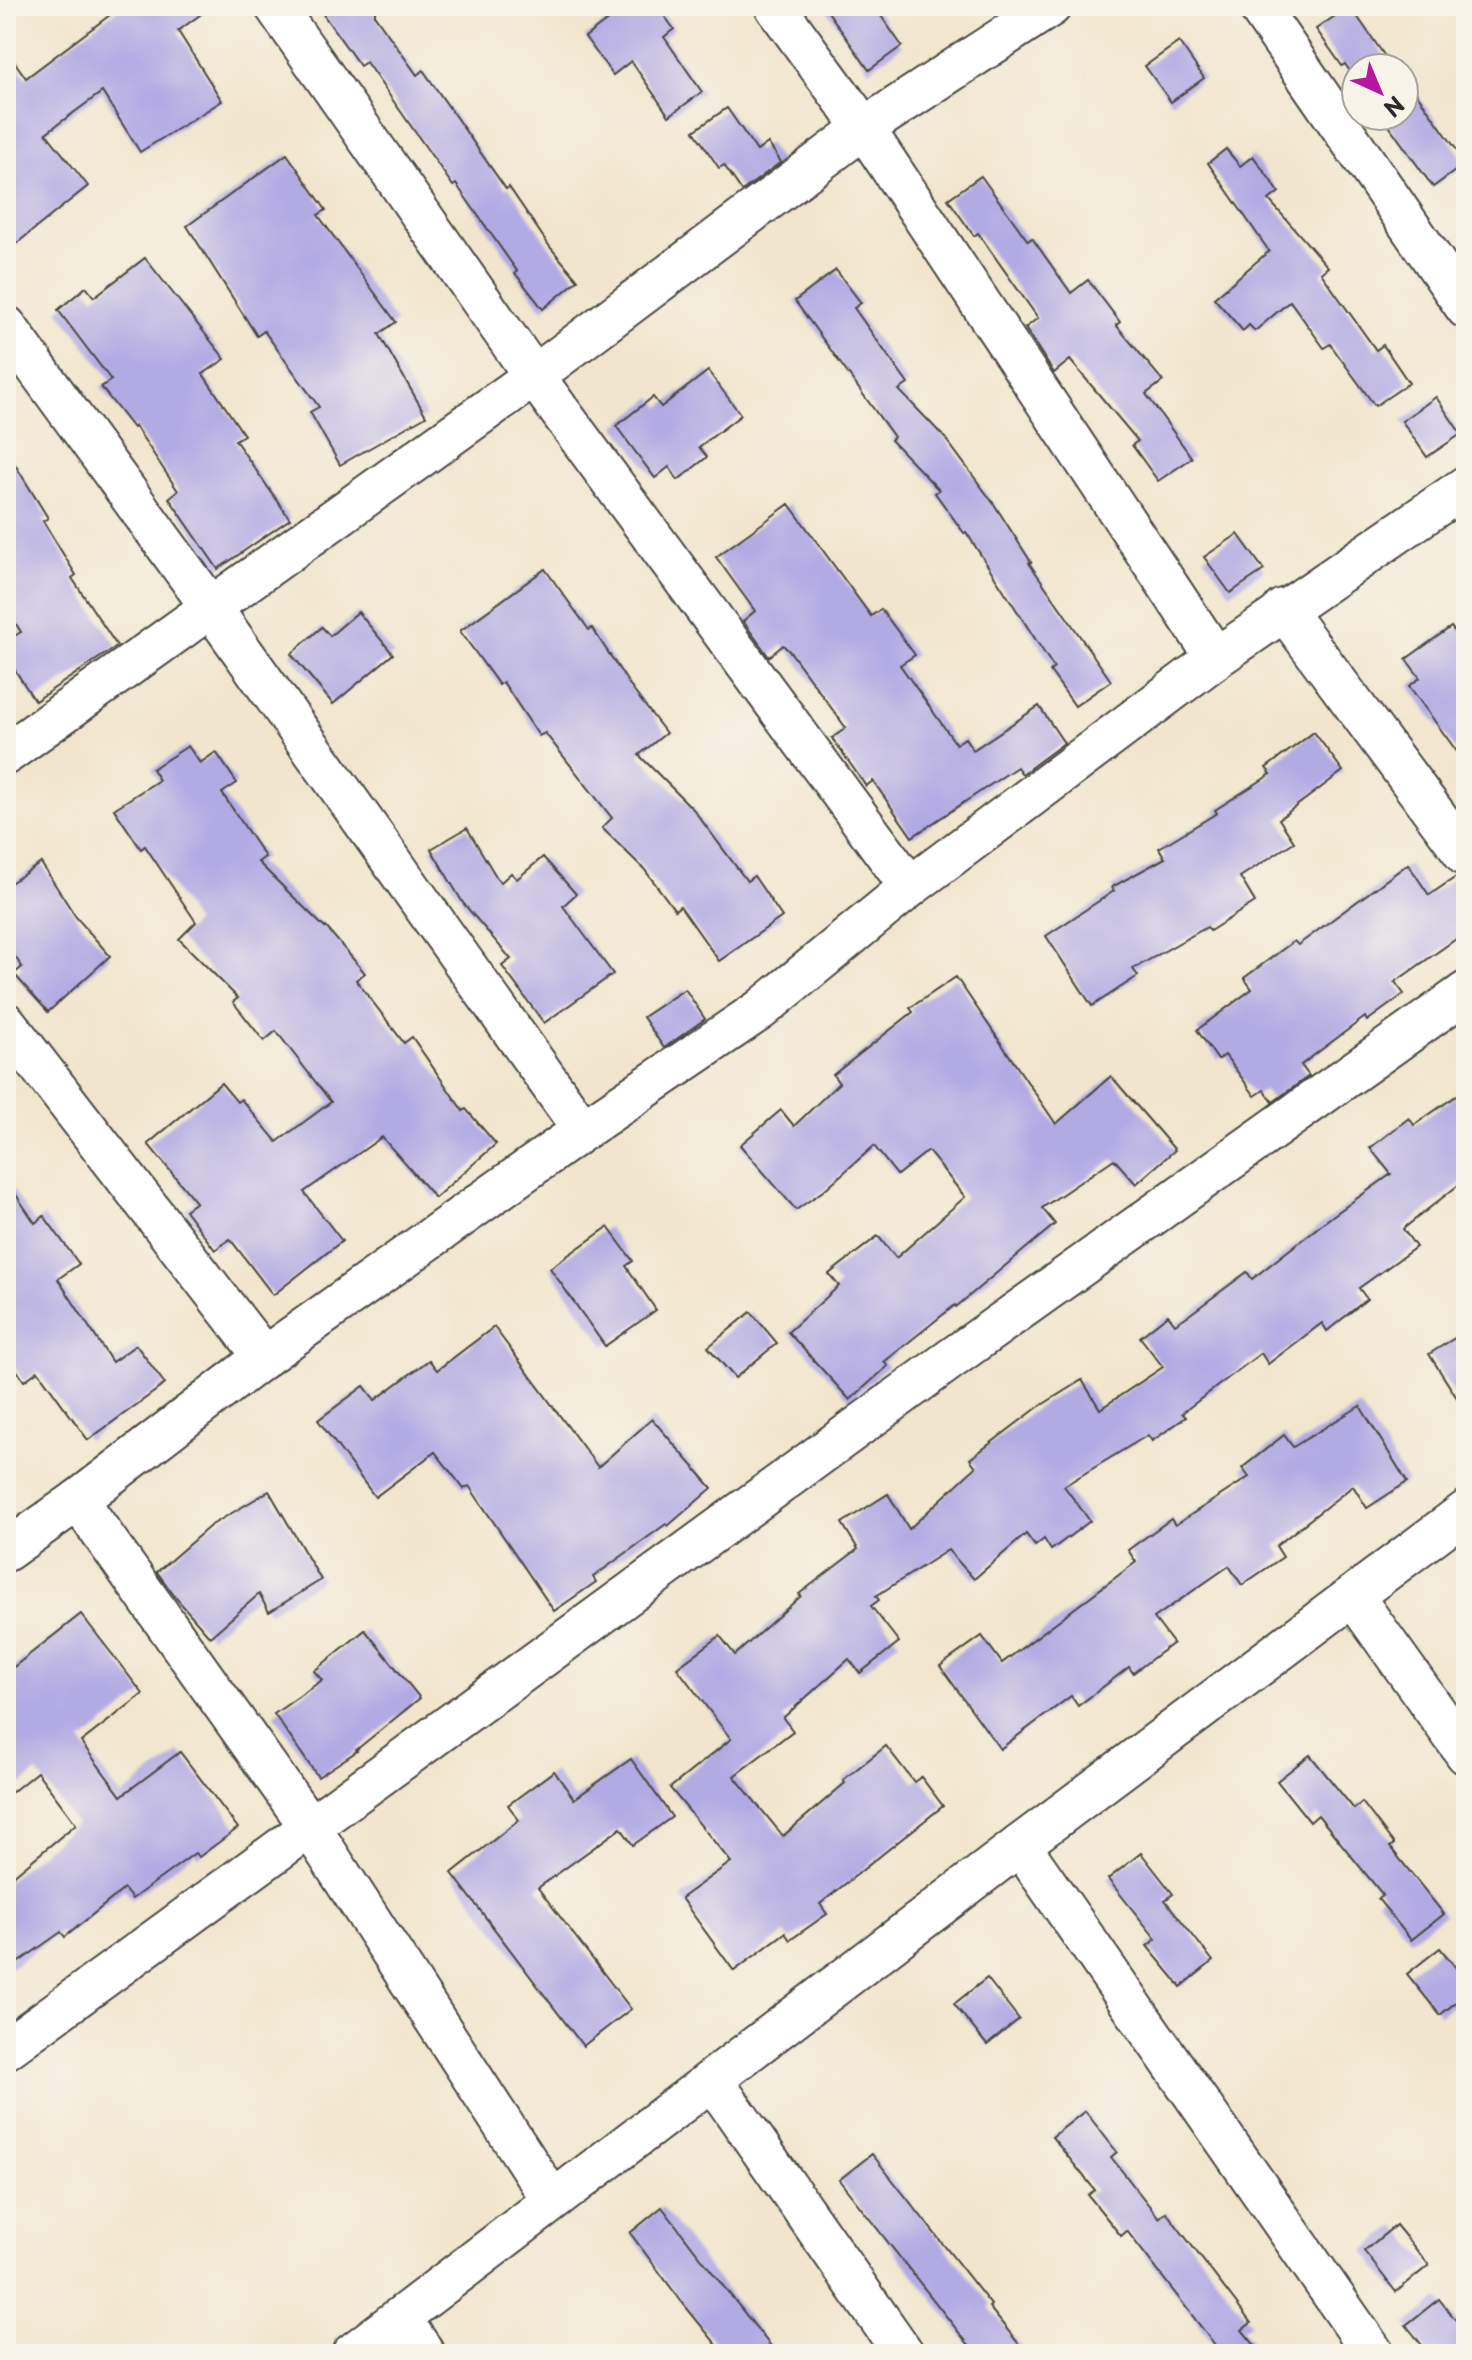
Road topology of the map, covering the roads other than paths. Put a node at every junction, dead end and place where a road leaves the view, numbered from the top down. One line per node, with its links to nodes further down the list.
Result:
1 (275, 6): 8 (street)
2 (775, 6): 5 (street)
3 (1051, 6): 5 (street)
4 (1258, 6): 6 (street)
5 (864, 128): 8 (street); 12 (street)
6 (1466, 308)
7 (6, 326): 10 (street)
8 (534, 376): 10 (street); 15 (street)
9 (1466, 486): 11 (street)
10 (210, 606): 13 (street); 18 (street)
11 (1283, 609): 12 (street); 14 (street)
12 (1216, 658): 15 (street)
13 (6, 754)
14 (1466, 856)
15 (910, 887): 18 (street)
16 (1466, 992): 25 (street)
17 (6, 1023): 19 (street)
18 (583, 1130): 19 (street)
19 (264, 1357): 20 (street)
20 (78, 1500): 22 (street); 25 (street)
21 (1466, 1511): 23 (street)
22 (6, 1551)
23 (1353, 1596): 24 (street); 26 (street)
24 (1466, 1754)
25 (310, 1827): 27 (street); 29 (street)
26 (1020, 1845): 28 (street); 34 (street)
27 (6, 2049)
28 (713, 2081): 29 (street); 33 (street)
29 (552, 2200): 30 (street)
30 (401, 2319): 31 (street); 32 (street)
31 (352, 2354)
32 (425, 2354)
33 (904, 2354)
34 (1374, 2354)

